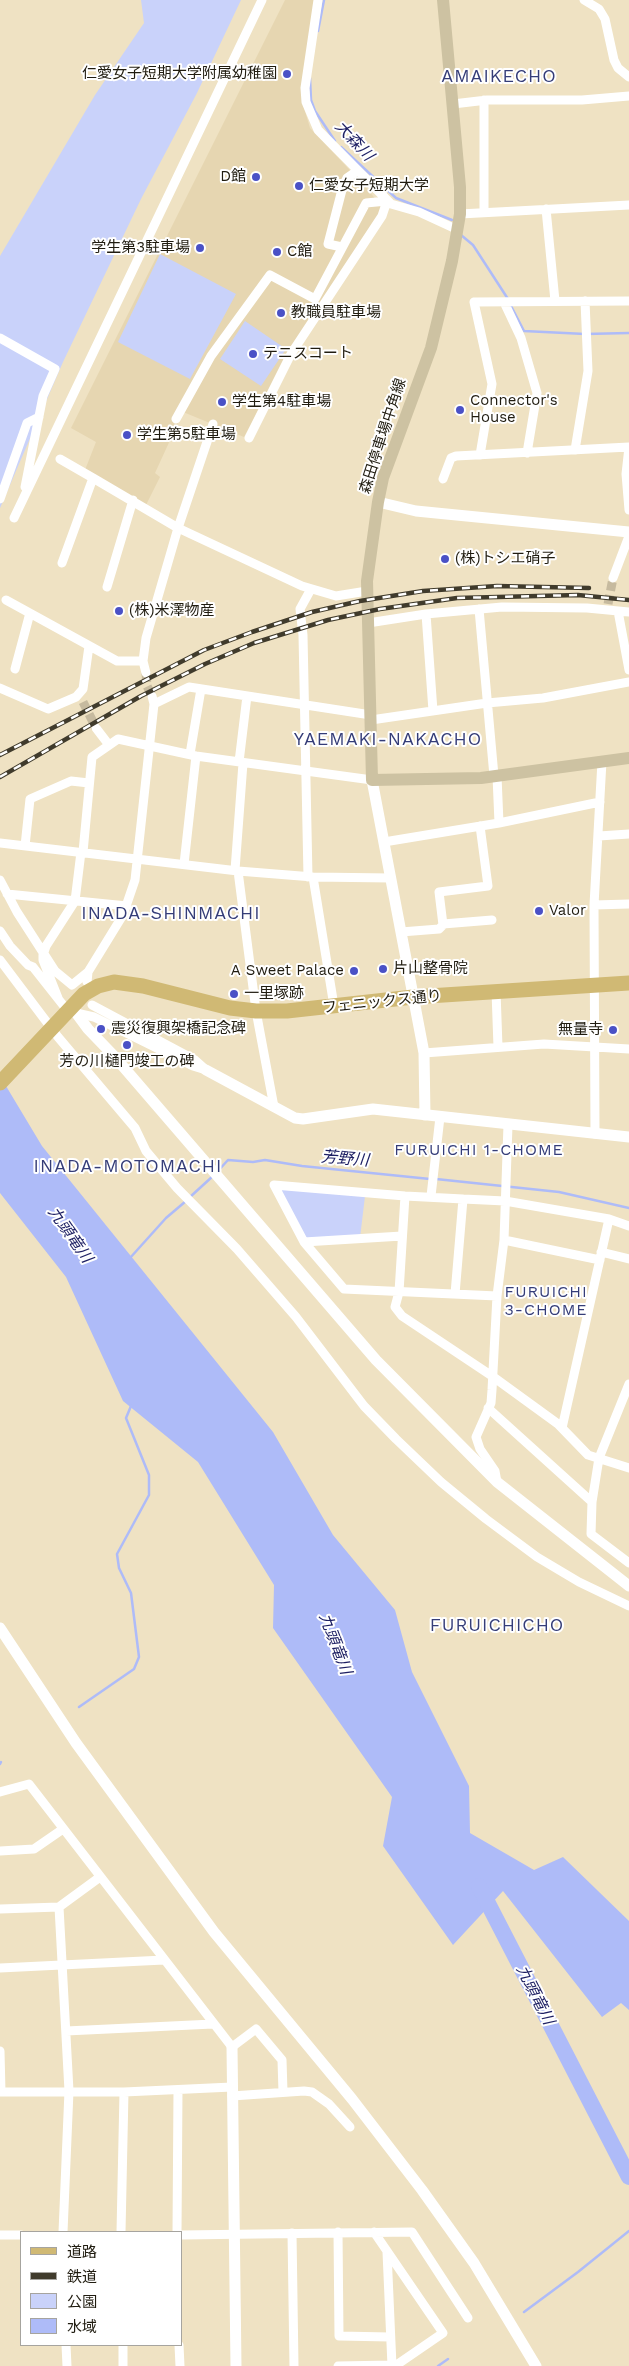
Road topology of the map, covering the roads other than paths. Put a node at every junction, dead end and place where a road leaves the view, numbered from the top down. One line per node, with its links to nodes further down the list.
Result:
1 (262, 0): 37 (street)
2 (318, 0): 9 (street)
3 (442, 0): 8 (main road, 森田停車場中角線)
4 (584, 0): 5 (street)
5 (628, 76)
6 (629, 96): 7 (street)
7 (484, 100): 8 (street); 13 (street)
8 (452, 104): 14 (main road, 森田停車場中角線)
9 (357, 170): 10 (street); 16 (street)
10 (388, 201): 15 (street); 16 (street); 25 (street)
11 (629, 205): 12 (street)
12 (546, 209): 13 (street); 20 (street)
13 (484, 212): 14 (street)
14 (460, 214): 15 (main road, 森田停車場中角線)
15 (458, 230): 36 (main road, 森田停車場中角線)
16 (342, 247): 23 (street)
17 (585, 301): 18 (street); 20 (street); 27 (street)
18 (629, 301)
19 (507, 302): 20 (street); 28 (street); 29 (street)
20 (556, 302)
21 (0, 338): 22 (street)
22 (39, 417): 34 (street); 37 (street)
23 (176, 419)
24 (213, 424): 40 (street)
25 (249, 438)
26 (629, 447): 27 (street); 31 (street)
27 (575, 450): 28 (street)
28 (527, 452): 29 (street)
29 (480, 455): 33 (street)
30 (60, 459): 32 (street)
31 (628, 468): 38 (street)
32 (93, 478): 35 (street); 43 (street)
33 (443, 479)
34 (0, 498)
35 (133, 500): 40 (street); 45 (street)
36 (378, 502): 41 (street); 47 (main road, 森田停車場中角線)
37 (21, 503): 39 (street)
38 (629, 510)
39 (14, 518)
40 (178, 528): 46 (street); 56 (street)
41 (629, 532)
42 (629, 536): 44 (street)
43 (62, 563)
44 (613, 578)
45 (108, 587)
46 (311, 589): 47 (street); 65 (street)
47 (367, 591): 54 (main road, 森田停車場中角線)
48 (6, 600): 52 (street)
49 (479, 608): 50 (street); 53 (street); 64 (street)
50 (618, 611): 51 (street); 58 (street)
51 (629, 612)
52 (30, 613): 55 (street); 57 (street)
53 (426, 614): 54 (street); 66 (street)
54 (368, 624): 67 (main road, 森田停車場中角線)
55 (89, 646): 56 (street); 61 (street)
56 (143, 660): 59 (street)
57 (15, 669)
58 (629, 670)
59 (146, 673)
60 (629, 682): 64 (street)
61 (0, 688)
62 (201, 689): 63 (street); 70 (street); 71 (street)
63 (247, 696): 65 (street); 74 (street)
64 (487, 703): 66 (street); 76 (street)
65 (304, 705): 67 (street); 75 (street)
66 (433, 711): 67 (street)
67 (371, 718): 77 (main road, 森田停車場中角線)
68 (96, 728): 69 (street)
69 (109, 745): 70 (street); 78 (street)
70 (150, 746): 71 (street); 88 (street)
71 (193, 755): 74 (street); 89 (street)
72 (629, 758): 73 (main road)
73 (602, 762): 76 (main road); 79 (street)
74 (241, 763): 75 (street); 90 (street)
75 (305, 771): 77 (street); 91 (street)
76 (495, 776): 77 (main road); 80 (street)
77 (372, 780): 84 (street)
78 (89, 783): 86 (street); 87 (street)
79 (600, 802): 80 (street); 83 (street)
80 (499, 823): 81 (street)
81 (480, 826): 84 (street); 100 (street)
82 (629, 834): 83 (street)
83 (598, 836): 98 (street)
84 (384, 842): 92 (street)
85 (0, 843): 86 (street)
86 (26, 846): 87 (street)
87 (82, 852): 88 (street); 95 (street)
88 (138, 858): 89 (street); 97 (street)
89 (184, 864): 90 (street)
90 (237, 871): 91 (street); 115 (street)
91 (310, 877): 92 (street); 113 (street)
92 (391, 878): 102 (street)
93 (0, 880): 94 (street)
94 (7, 894): 95 (street); 103 (street)
95 (75, 902): 97 (street); 103 (street)
96 (629, 904): 98 (street)
97 (127, 906): 105 (street)
98 (594, 906): 108 (street)
99 (492, 920): 100 (street)
100 (443, 924): 102 (street)
101 (0, 931): 111 (street)
102 (401, 932): 110 (street)
103 (43, 955): 105 (street); 111 (street)
104 (0, 960): 152 (street)
105 (88, 972): 106 (street)
106 (86, 982)
107 (629, 983): 108 (main road, フェニックス通り)
108 (594, 985): 109 (main road, フェニックス通り); 116 (street)
109 (496, 991): 110 (main road, フェニックス通り); 117 (street)
110 (413, 997): 113 (main road, フェニックス通り); 119 (street)
111 (58, 998): 114 (street)
112 (92, 1005): 120 (street)
113 (334, 1006): 115 (main road, フェニックス通り)
114 (69, 1011): 115 (main road, フェニックス通り); 120 (street); 121 (main road, フェニックス通り); 148 (street)
115 (256, 1011): 122 (street)
116 (596, 1046): 117 (street); 118 (street); 126 (street)
117 (498, 1047): 119 (street)
118 (629, 1048)
119 (424, 1053): 123 (street)
120 (206, 1070): 122 (street)
121 (0, 1083)
122 (274, 1106): 123 (street)
123 (425, 1115): 124 (street)
124 (440, 1117): 125 (street); 129 (street)
125 (508, 1125): 126 (street); 131 (street)
126 (595, 1134): 127 (street)
127 (629, 1137)
128 (405, 1196): 129 (street); 134 (street); 136 (street)
129 (430, 1196): 130 (street)
130 (463, 1199): 131 (street); 140 (street)
131 (506, 1201): 132 (street); 135 (street)
132 (609, 1219): 133 (street); 137 (street)
133 (629, 1226)
134 (402, 1236): 136 (street); 139 (street)
135 (504, 1240): 137 (street); 141 (street)
136 (304, 1242): 139 (street)
137 (601, 1256): 138 (street); 145 (street)
138 (629, 1259)
139 (398, 1292): 140 (street); 142 (street)
140 (454, 1294): 141 (street)
141 (497, 1296): 142 (street)
142 (492, 1376): 144 (street); 145 (street)
143 (629, 1384): 146 (street)
144 (488, 1408): 148 (street); 149 (street)
145 (562, 1428): 146 (street)
146 (599, 1458): 147 (street); 149 (street)
147 (629, 1468)
148 (497, 1482): 151 (street)
149 (592, 1502): 150 (street)
150 (629, 1563)
151 (629, 1586)
152 (629, 1606)
153 (0, 1628): 197 (street)
154 (0, 1792): 155 (street)
155 (63, 1829): 156 (street); 157 (street)
156 (0, 1851)
157 (100, 1876): 158 (street); 160 (street)
158 (59, 1907): 159 (street); 161 (street)
159 (0, 1910)
160 (164, 1960): 161 (street); 163 (street)
161 (62, 1965): 162 (street); 164 (street)
162 (0, 1968)
163 (213, 2024): 164 (street); 165 (street)
164 (66, 2031): 168 (street)
165 (232, 2047): 171 (street); 172 (street)
166 (0, 2051): 169 (street)
167 (178, 2090): 170 (street); 171 (street); 176 (street)
168 (69, 2091): 169 (street); 170 (street); 174 (street)
169 (1, 2092)
170 (124, 2092): 175 (street)
171 (232, 2092): 172 (street); 180 (street)
172 (283, 2092): 173 (street)
173 (350, 2127)
174 (63, 2231)
175 (121, 2231)
176 (177, 2231)
177 (338, 2232): 178 (street); 179 (street); 186 (street)
178 (374, 2232): 184 (street); 185 (street)
179 (292, 2233): 180 (street); 194 (street)
180 (234, 2234): 182 (street); 193 (street)
181 (20, 2235): 183 (street)
182 (182, 2235)
183 (0, 2236)
184 (388, 2252): 186 (street); 196 (street)
185 (468, 2318)
186 (390, 2337): 196 (street)
187 (66, 2346): 190 (street)
188 (123, 2346): 191 (street)
189 (179, 2346): 192 (street)
190 (67, 2366)
191 (123, 2366)
192 (180, 2366)
193 (236, 2366)
194 (294, 2366)
195 (338, 2366): 196 (street)
196 (393, 2366)
197 (536, 2366)

